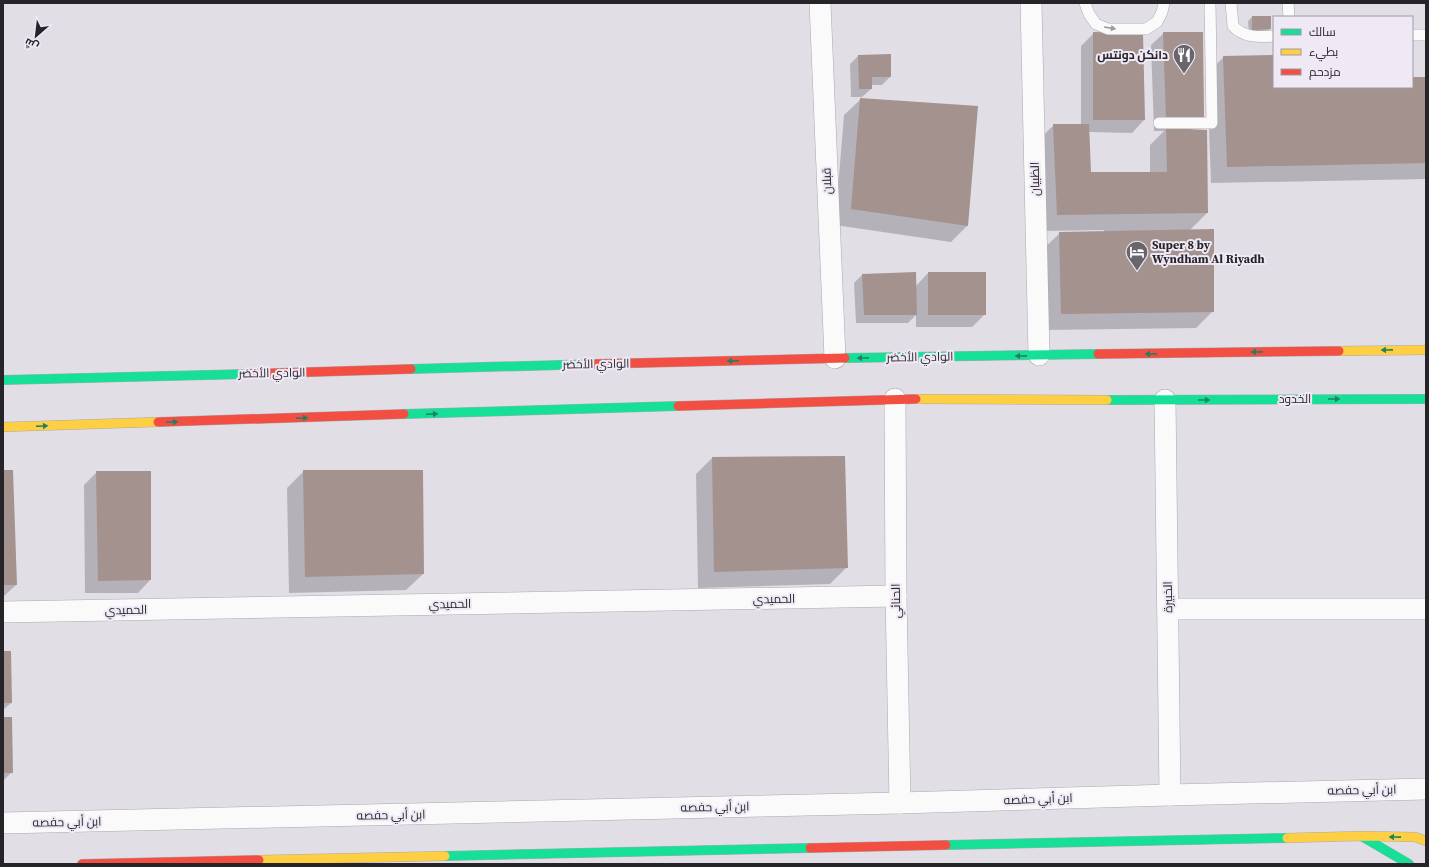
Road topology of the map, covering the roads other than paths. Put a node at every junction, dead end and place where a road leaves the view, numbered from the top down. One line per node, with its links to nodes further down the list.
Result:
1 (820, 3): 15 (street, قبلان)
2 (1031, 3): 14 (street, الظبيان)
3 (1085, 3): 4 (lane, one-way to 4)
4 (1164, 3)
5 (1210, 3): 12 (lane)
6 (1231, 3): 11 (lane)
7 (1288, 3): 8 (lane)
8 (1289, 16)
9 (1413, 35): 10 (lane)
10 (1426, 35)
11 (1273, 36)
12 (1159, 123)
13 (1426, 350): 14 (street, الوادي الأخضر, one-way to 14)
14 (1038, 355): 15 (street, الوادي الأخضر, one-way to 15)
15 (836, 358): 16 (street, الوادي الأخضر, one-way to 16)
16 (3, 380)
17 (895, 399): 19 (street); 20 (street, one-way to 17); 21 (street, الحنائي)
18 (1426, 399): 19 (street, الخدود, one-way to 18)
19 (1165, 400): 22 (street, الخبيرة)
20 (3, 427)
21 (896, 596): 24 (street, الحميدي); 27 (street, الحنائي)
22 (1168, 609): 23 (street); 26 (street, الخبيرة)
23 (1426, 609)
24 (3, 612)
25 (1426, 789): 26 (street, ابن أبي حفصه)
26 (1170, 795): 27 (street, ابن أبي حفصه)
27 (900, 803): 28 (street, ابن أبي حفصه)
28 (3, 823)
29 (1362, 836): 30 (street, one-way to 29); 31 (street); 32 (street)
30 (1426, 841)
31 (82, 864)
32 (1409, 864)

